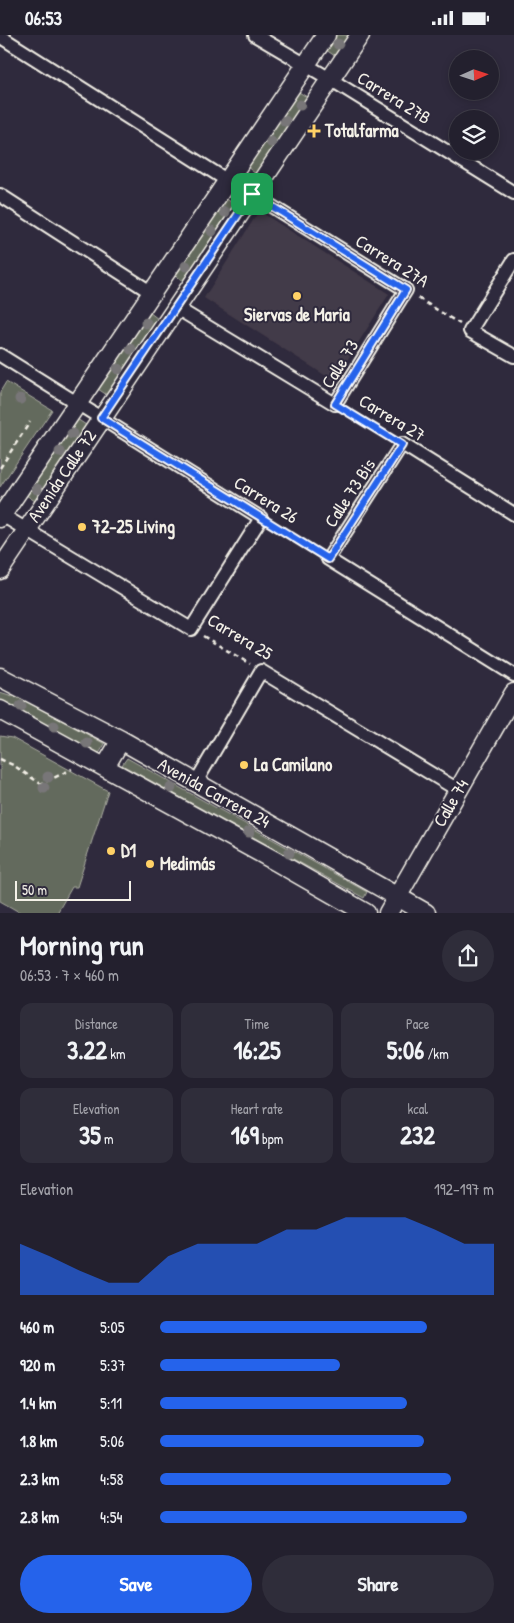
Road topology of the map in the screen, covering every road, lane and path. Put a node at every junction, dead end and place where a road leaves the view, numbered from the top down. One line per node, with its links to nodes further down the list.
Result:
1 (255, 35): 5 (street, Carrera 27B)
2 (326, 35): 5 (main road, Avenida Calle 72)
3 (360, 35): 6 (main road, Avenida Calle 72)
4 (1, 37): 7 (street)
5 (306, 65): 6 (street, Carrera 27B); 7 (main road, Avenida Calle 72)
6 (330, 79): 8 (street, Carrera 27B); 9 (main road, Avenida Calle 72)
7 (228, 181): 13 (main road, Avenida Calle 72)
8 (514, 193)
9 (252, 194): 12 (street, Carrera 27A); 14 (main road, Avenida Calle 72)
10 (0, 195): 13 (street)
11 (514, 260): 15 (street)
12 (406, 290): 15 (path, Carrera 27A); 19 (street, Calle 73)
13 (152, 293): 18 (main road, Avenida Calle 72)
14 (175, 307): 19 (street, Carrera 27); 20 (main road, Avenida Calle 72)
15 (470, 331): 17 (street)
16 (0, 355): 18 (street, Carrera 26)
17 (514, 356)
18 (78, 403): 20 (street, Carrera 26); 25 (main road, Avenida Calle 72)
19 (335, 404): 22 (path, Carrera 27)
20 (101, 418): 26 (street, Carrera 26); 27 (main road, Avenida Calle 72)
21 (30, 422): 23 (path)
22 (402, 445): 24 (street, Carrera 27); 28 (street, Calle 73 Bis)
23 (0, 467)
24 (514, 514)
25 (1, 516): 27 (street, Carrera 25)
26 (261, 518): 28 (path, Carrera 26); 30 (street)
27 (27, 529): 29 (main road, Avenida Calle 72); 30 (street, Carrera 25)
28 (328, 559): 32 (street)
29 (0, 570)
30 (191, 629): 31 (path, Carrera 25)
31 (261, 671): 41 (street); 42 (street, Carrera 25)
32 (514, 675)
33 (0, 677): 37 (main road, Avenida Carrera 24)
34 (514, 693): 36 (main road, Calle 74)
35 (0, 710): 40 (main road, Avenida Carrera 24)
36 (509, 714): 42 (main road, Calle 74)
37 (121, 741): 40 (main road); 41 (main road, Avenida Carrera 24)
38 (0, 759): 39 (path)
39 (79, 765)
40 (105, 767): 44 (main road, Avenida Carrera 24)
41 (196, 782): 43 (main road, Avenida Carrera 24)
42 (458, 790): 43 (main road, Calle 74)
43 (398, 897): 45 (main road, Calle 74); 46 (main road, Avenida Carrera 24)
44 (366, 913)
45 (388, 913)
46 (426, 913)

